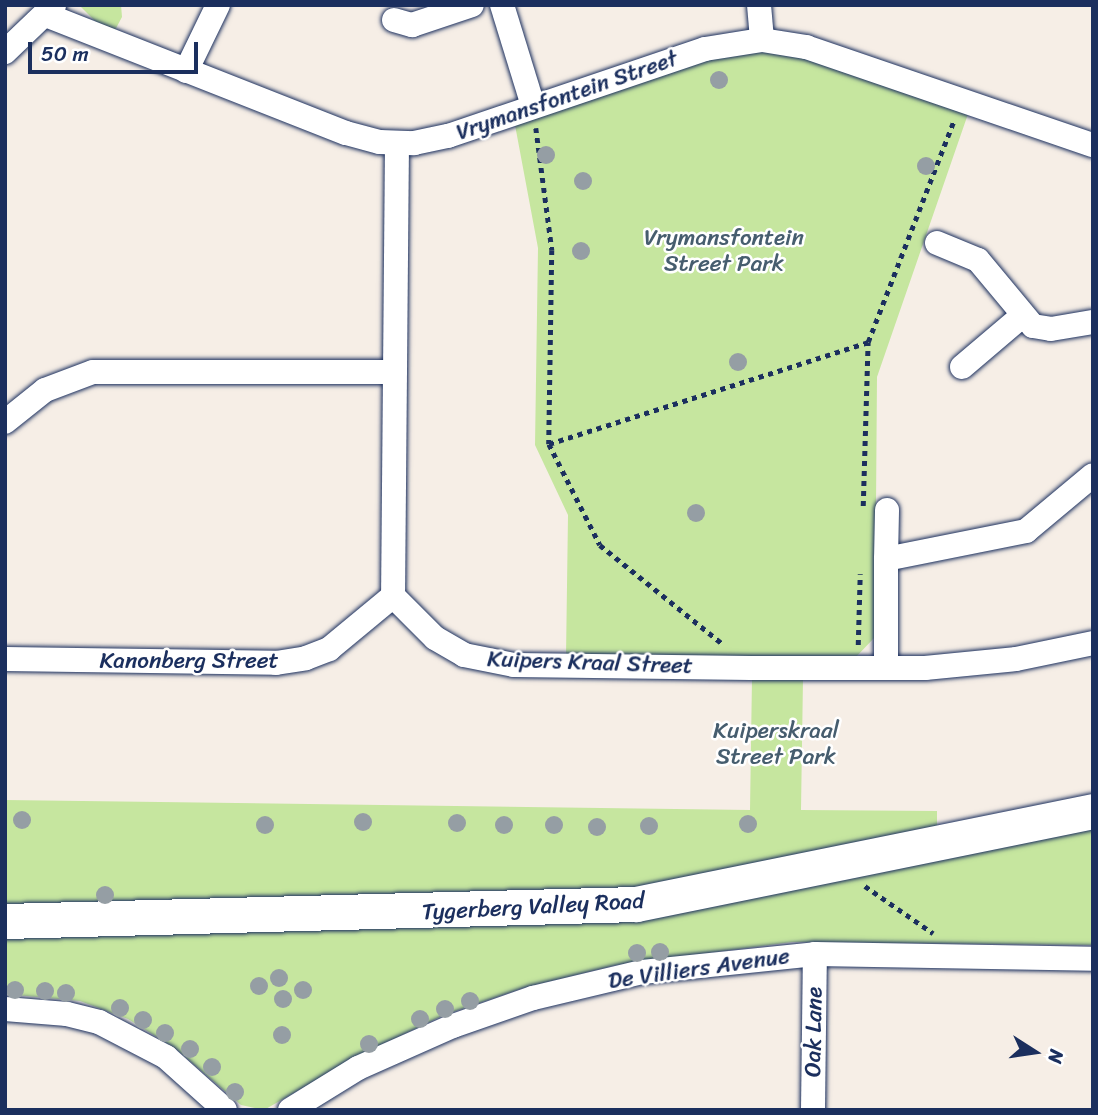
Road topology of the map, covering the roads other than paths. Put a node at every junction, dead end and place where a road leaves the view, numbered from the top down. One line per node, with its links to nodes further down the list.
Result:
1 (218, 5): 9 (street)
2 (472, 5): 6 (street)
3 (502, 5): 10 (street)
4 (760, 5): 7 (street)
5 (50, 10): 8 (street); 9 (street, Vrymansfontein Street)
6 (394, 20)
7 (762, 40): 10 (street, Vrymansfontein Street); 12 (street, Vrymansfontein Street)
8 (5, 52)
9 (186, 71): 11 (street, Vrymansfontein Street)
10 (533, 106): 11 (street, Vrymansfontein Street)
11 (397, 143): 17 (street)
12 (1093, 145)
13 (937, 243): 14 (street)
14 (1021, 317): 15 (street); 16 (street)
15 (1093, 322)
16 (962, 368)
17 (395, 372): 18 (street); 22 (street)
18 (5, 422)
19 (1093, 475): 21 (street)
20 (887, 510): 21 (street)
21 (886, 559): 25 (street)
22 (393, 596): 24 (street, Kanonberg Street); 25 (street, Kuipers Kraal Street)
23 (1093, 643): 25 (street, Kuipers Kraal Street)
24 (5, 659)
25 (886, 668)
26 (1093, 811): 27 (main road, Tygerberg Valley Road)
27 (5, 920)
28 (815, 954): 29 (street, De Villiers Avenue); 32 (street, De Villiers Avenue); 33 (street, Oak Lane)
29 (1093, 959)
30 (5, 1009): 31 (street)
31 (225, 1110)
32 (290, 1110)
33 (813, 1110)

